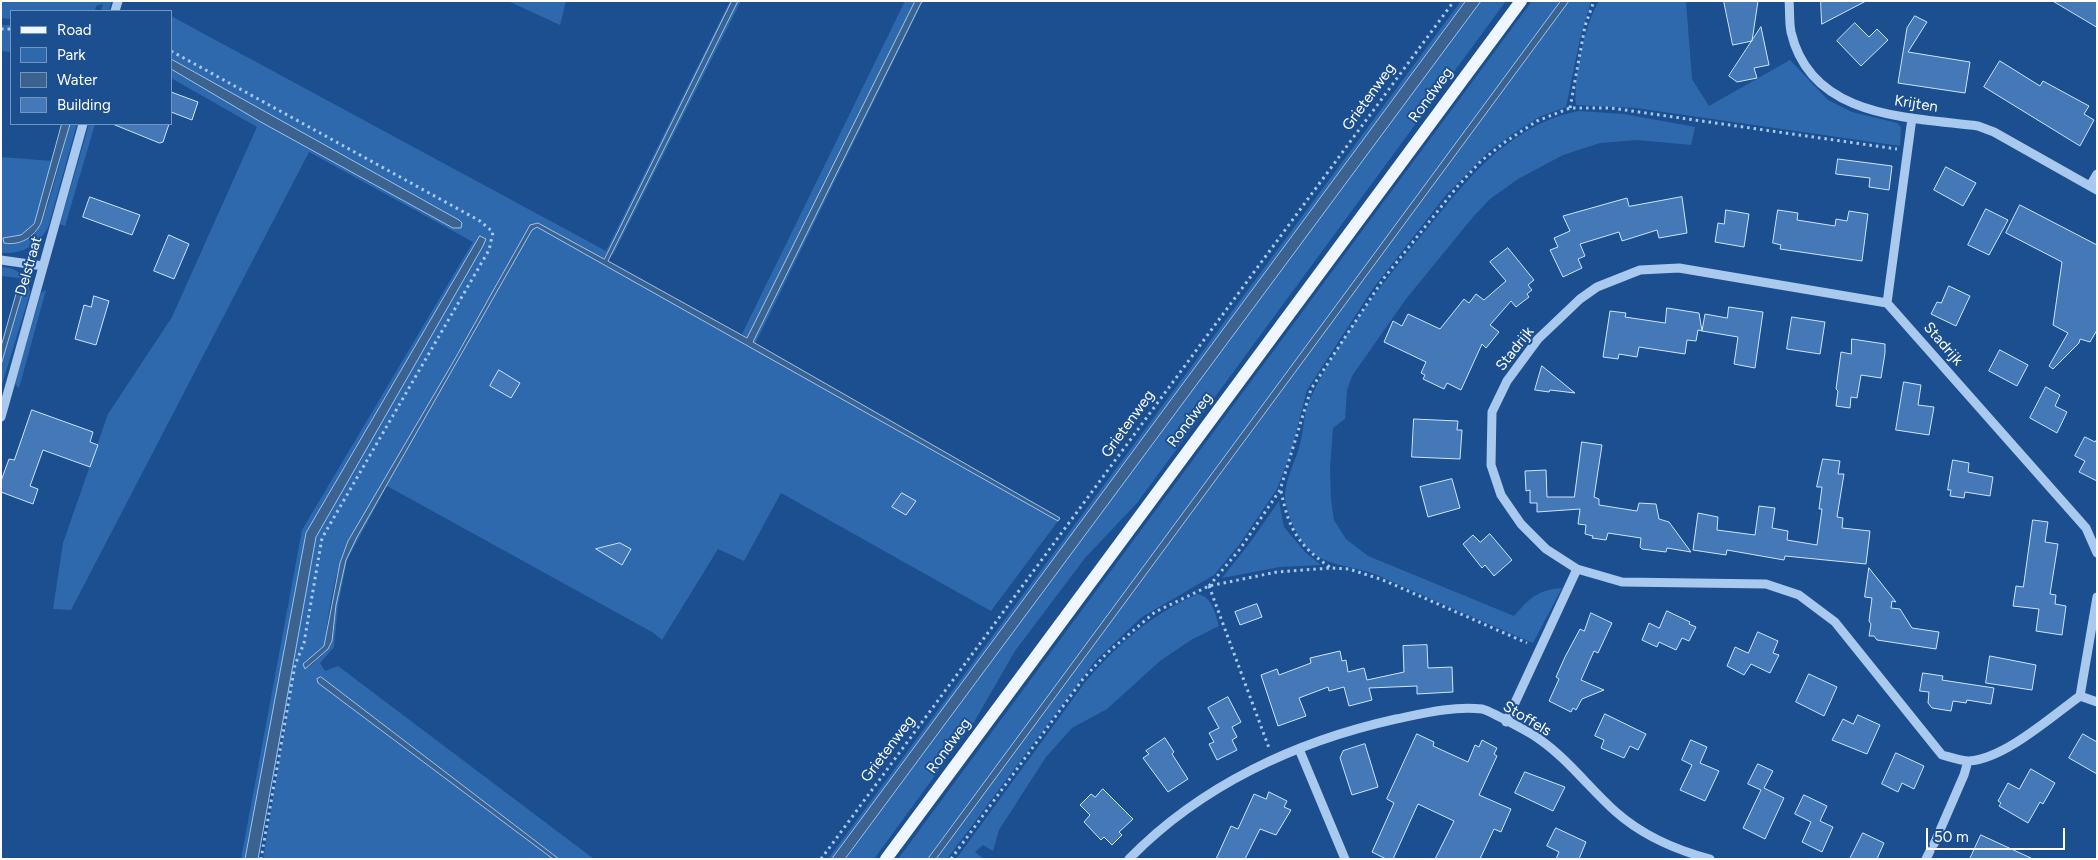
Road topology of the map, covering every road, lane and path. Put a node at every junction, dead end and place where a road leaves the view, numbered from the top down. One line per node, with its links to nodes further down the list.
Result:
1 (1454, 1): 31 (path, Grietenweg)
2 (1520, 1): 32 (main road, Rondweg)
3 (1594, 1): 6 (path)
4 (1789, 1): 7 (street, Krijten)
5 (172, 52): 30 (path)
6 (1570, 108): 9 (path); 16 (path)
7 (1912, 118): 9 (street); 11 (street, Krijten)
8 (83, 125): 13 (street, Delstraat)
9 (1906, 150): 14 (street)
10 (2097, 174): 11 (street, Krijten)
11 (2093, 188)
12 (1, 260): 13 (street)
13 (43, 266): 15 (street, Delstraat)
14 (1887, 303): 17 (street, Stadrijk); 19 (street, Stadrijk)
15 (1, 417)
16 (1280, 490): 18 (path); 20 (path)
17 (2097, 553)
18 (1332, 568): 20 (path); 22 (path)
19 (1577, 569): 22 (street); 28 (street, Stadrijk)
20 (1209, 586): 27 (path); 33 (path)
21 (2097, 597): 23 (street)
22 (1540, 649): 25 (street)
23 (2080, 696): 24 (street); 28 (street, Stadrijk)
24 (2097, 702)
25 (1506, 722): 26 (street, Stoffels); 36 (street, Stoffels)
26 (1299, 749): 27 (street, Stoffels); 35 (street)
27 (1273, 759): 34 (street, Stoffels)
28 (1968, 761): 29 (street)
29 (1930, 851)
30 (261, 859)
31 (821, 859)
32 (886, 859)
33 (951, 859)
34 (1129, 859)
35 (1344, 859)
36 (1710, 859)

